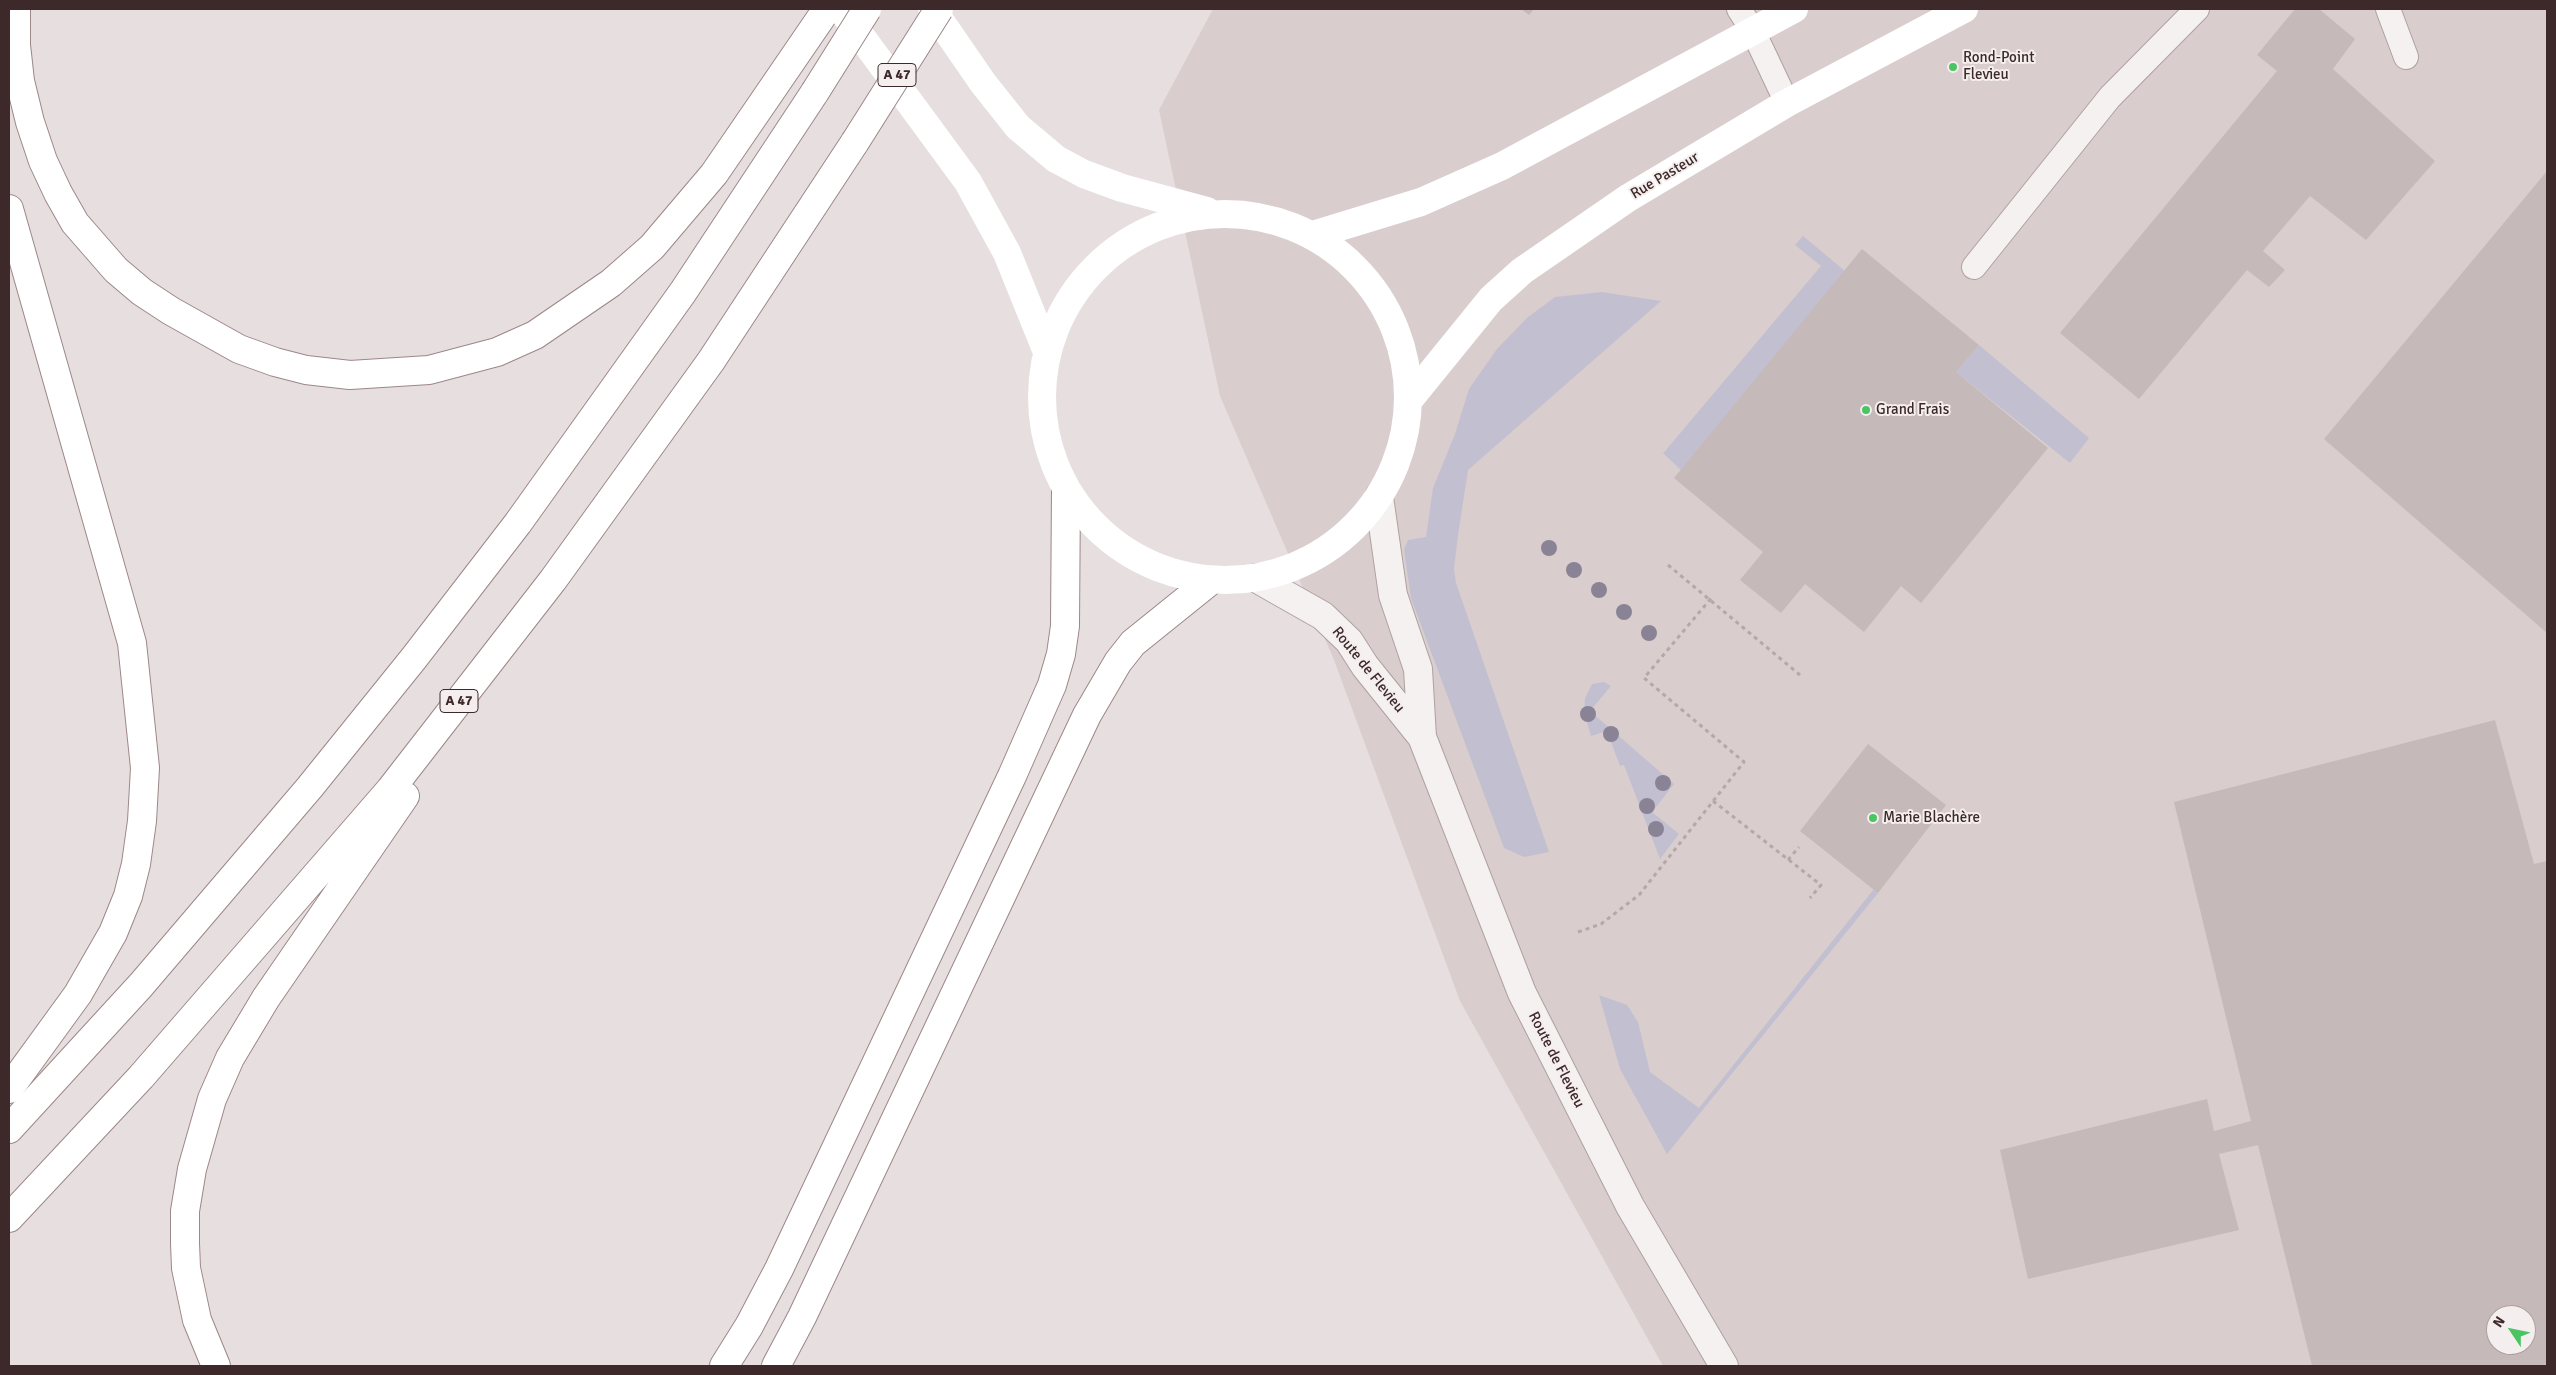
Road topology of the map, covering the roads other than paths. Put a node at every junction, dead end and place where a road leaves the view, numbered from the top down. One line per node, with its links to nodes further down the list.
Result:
1 (16, 9): 2 (main road)
2 (827, 9)
3 (840, 9): 19 (main road)
4 (867, 9): 28 (main road, bridge)
5 (932, 9): 16 (main road)
6 (939, 9): 24 (main road, A 47, bridge)
7 (1739, 9): 12 (lane)
8 (1794, 9): 12 (main road)
9 (1964, 9): 14 (main road, Rue Pasteur)
10 (2197, 9): 18 (lane)
11 (2388, 9): 13 (lane)
12 (1753, 31): 14 (lane); 17 (main road)
13 (2406, 57)
14 (1787, 103): 20 (main road, Rue Pasteur)
15 (9, 209): 27 (main road)
16 (1218, 213): 17 (main road); 19 (main road)
17 (1313, 236): 20 (main road)
18 (1974, 267)
19 (1047, 352): 21 (main road)
20 (1409, 400): 22 (main road)
21 (1066, 490): 25 (main road); 31 (main road)
22 (1379, 496): 23 (main road); 26 (street, Route de Flevieu)
23 (1256, 578): 25 (main road); 26 (street, Route de Flevieu)
24 (553, 580): 29 (main road, A 47); 30 (main road)
25 (1210, 581): 32 (main road)
26 (1422, 737): 33 (street, Route de Flevieu)
27 (9, 1089)
28 (9, 1129)
29 (9, 1218)
30 (216, 1366)
31 (724, 1366)
32 (776, 1366)
33 (1724, 1366)

